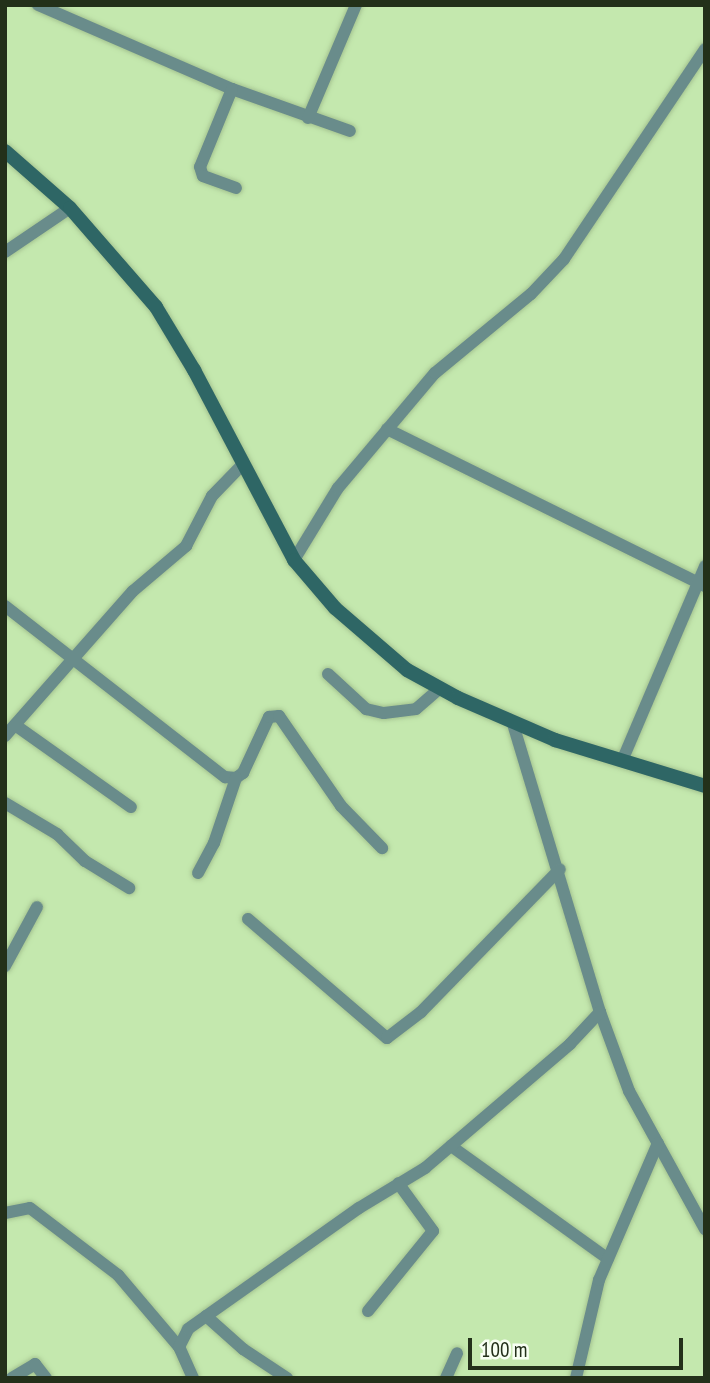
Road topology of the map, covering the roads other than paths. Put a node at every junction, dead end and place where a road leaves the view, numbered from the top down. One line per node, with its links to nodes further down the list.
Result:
1 (38, 5): 4 (street)
2 (356, 5): 5 (street)
3 (705, 49): 11 (street)
4 (232, 89): 5 (street); 8 (street)
5 (309, 118): 6 (street)
6 (351, 131)
7 (5, 150): 9 (main road)
8 (236, 188)
9 (70, 208): 10 (street); 12 (main road)
10 (5, 252)
11 (387, 429): 13 (street); 15 (street)
12 (242, 465): 13 (main road); 17 (street)
13 (294, 559): 19 (main road)
14 (705, 566): 15 (street)
15 (701, 584): 23 (street)
16 (5, 606): 17 (street)
17 (74, 657): 21 (street); 24 (street)
18 (328, 674): 19 (street)
19 (440, 688): 20 (main road)
20 (513, 724): 23 (main road); 29 (street)
21 (15, 725): 22 (street); 27 (street)
22 (5, 736)
23 (622, 761): 25 (main road)
24 (236, 778): 28 (street); 30 (street)
25 (705, 786)
26 (5, 803): 31 (street)
27 (131, 807)
28 (382, 848)
29 (560, 869): 33 (street); 35 (street)
30 (198, 873)
31 (129, 888)
32 (37, 907): 34 (street)
33 (248, 919)
34 (5, 966)
35 (600, 1012): 36 (street); 37 (street)
36 (657, 1143): 40 (street); 41 (street)
37 (451, 1146): 38 (street); 41 (street)
38 (398, 1183): 42 (street); 43 (street)
39 (5, 1213): 44 (street)
40 (705, 1229)
41 (608, 1259): 51 (street)
42 (369, 1311)
43 (206, 1316): 44 (street); 49 (street)
44 (179, 1347): 48 (street)
45 (457, 1353): 50 (street)
46 (12, 1378): 47 (street)
47 (46, 1378)
48 (193, 1378)
49 (286, 1378)
50 (446, 1378)
51 (576, 1378)

